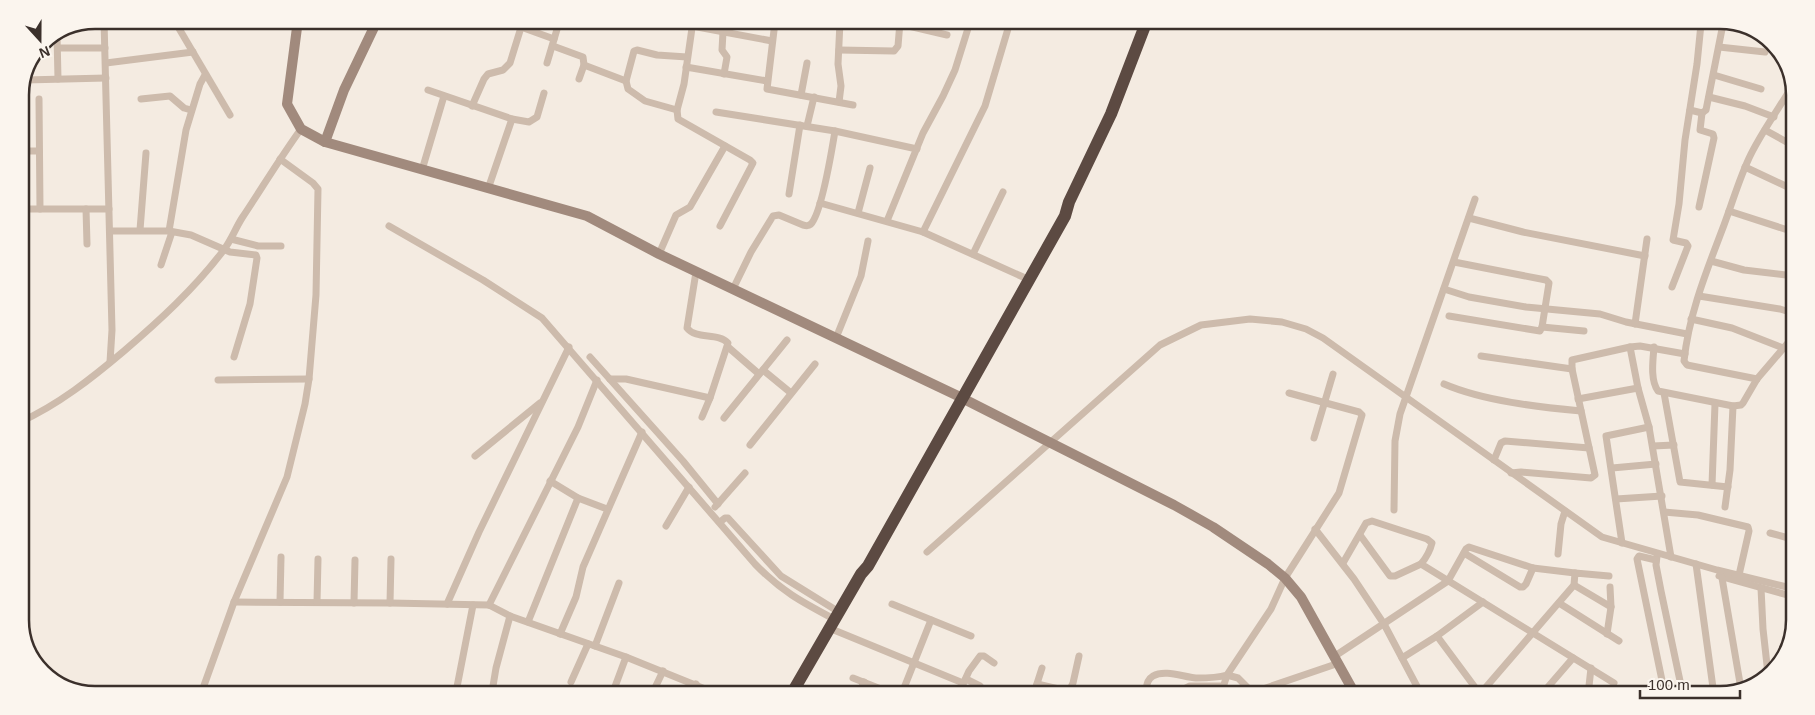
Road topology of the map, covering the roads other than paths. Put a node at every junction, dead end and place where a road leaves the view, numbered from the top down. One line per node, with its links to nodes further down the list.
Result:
1 (104, 29): 25 (street)
2 (179, 29): 27 (street)
3 (297, 29): 67 (street)
4 (373, 29): 70 (street)
5 (520, 29): 57 (street)
6 (531, 29): 22 (street)
7 (557, 29): 22 (street)
8 (691, 29): 29 (street)
9 (713, 29): 19 (street)
10 (774, 29): 21 (street)
11 (840, 29): 26 (street)
12 (899, 29): 26 (street)
13 (924, 29): 20 (street)
14 (968, 29): 73 (street)
15 (1008, 29): 103 (street)
16 (1144, 29): 86 (highway)
17 (1700, 29): 60 (street)
18 (1722, 29): 23 (street)
19 (724, 32): 21 (street); 36 (street)
20 (947, 35)
21 (772, 41): 44 (street)
22 (553, 42): 31 (street); 34 (street)
23 (1719, 47): 28 (street); 38 (street)
24 (65, 48): 25 (street)
25 (105, 48): 30 (street)
26 (838, 50): 55 (street)
27 (193, 52): 30 (street); 37 (street)
28 (1765, 52)
29 (687, 57): 35 (street); 43 (street)
30 (106, 63): 39 (street)
31 (547, 63)
32 (807, 63): 48 (street)
33 (58, 65): 40 (street)
34 (584, 66): 41 (street); 43 (street)
35 (686, 67): 36 (street); 59 (street)
36 (724, 74): 44 (street)
37 (206, 75): 58 (street); 63 (street)
38 (1714, 75): 45 (street); 51 (street)
39 (106, 78): 40 (street); 92 (street)
40 (58, 79): 42 (street)
41 (579, 79)
42 (31, 80)
43 (626, 81): 59 (street)
44 (767, 81): 48 (street)
45 (1761, 89)
46 (428, 90): 49 (street)
47 (544, 93): 65 (street)
48 (801, 95): 50 (street)
49 (444, 96): 57 (street); 80 (street)
50 (814, 97): 55 (street); 66 (street)
51 (1709, 97): 62 (street); 64 (street)
52 (1786, 97): 64 (street)
53 (39, 99): 75 (street)
54 (141, 99): 58 (street)
55 (839, 102): 56 (street)
56 (853, 104)
57 (472, 106): 65 (street)
58 (191, 110): 102 (street)
59 (677, 110): 72 (street)
60 (1690, 110): 62 (street); 119 (street)
61 (716, 112): 66 (street)
62 (1702, 113): 88 (street)
63 (230, 115)
64 (1774, 117): 68 (street)
65 (512, 119): 82 (street)
66 (804, 126): 69 (street); 84 (street)
67 (301, 129): 70 (street); 77 (street)
68 (1765, 130): 71 (street); 79 (street)
69 (835, 131): 73 (street); 87 (street)
70 (325, 142): 80 (street)
71 (1786, 142)
72 (725, 146): 98 (street); 110 (street)
73 (917, 149): 96 (street)
74 (29, 151): 75 (street)
75 (39, 151): 90 (street)
76 (146, 153): 100 (street)
77 (280, 159): 104 (street); 148 (street)
78 (870, 168): 94 (street)
79 (1745, 168): 81 (street); 93 (street)
80 (422, 170): 82 (street)
81 (1786, 186)
82 (488, 189): 110 (street)
83 (1003, 192): 111 (street)
84 (789, 194)
85 (1475, 199): 95 (street)
86 (1069, 202): 118 (highway); 158 (highway)
87 (820, 204): 94 (street); 120 (street)
88 (1699, 207)
89 (29, 209): 90 (street)
90 (40, 209): 91 (street)
91 (86, 209): 92 (street); 107 (street)
92 (110, 209): 101 (street)
93 (1729, 210): 99 (street); 113 (street)
94 (858, 213): 96 (street)
95 (1469, 218): 112 (street); 114 (street)
96 (887, 221): 103 (street)
97 (389, 226): 135 (street)
98 (720, 226)
99 (1786, 229)
100 (140, 230): 101 (street); 102 (street)
101 (110, 231): 143 (street)
102 (171, 231): 109 (street); 115 (street)
103 (923, 232): 111 (street)
104 (231, 239): 108 (street); 109 (street)
105 (1647, 239): 112 (street)
106 (868, 241): 131 (street)
107 (87, 244)
108 (281, 246)
109 (224, 250): 141 (street); 143 (street)
110 (660, 254): 116 (street)
111 (972, 254): 118 (street)
112 (1645, 256): 127 (street)
113 (1711, 261): 117 (street); 122 (street)
114 (1454, 262): 121 (street); 123 (street)
115 (161, 265)
116 (696, 272): 120 (street); 136 (street)
117 (1786, 275)
118 (1023, 277): 158 (highway)
119 (1672, 287)
120 (733, 289): 131 (street)
121 (1444, 289): 123 (street); 159 (street)
122 (1699, 296): 124 (street); 126 (street)
123 (1545, 310): 127 (street); 128 (street)
124 (1786, 311)
125 (1449, 316): 128 (street)
126 (1691, 319): 130 (street); 138 (street)
127 (1634, 324): 130 (street)
128 (1542, 327): 129 (street)
129 (1584, 331)
130 (1687, 334): 139 (street)
131 (836, 338): 158 (street)
132 (787, 340): 146 (street)
133 (1786, 345): 138 (street)
134 (1630, 346): 137 (street); 145 (street); 154 (street)
135 (569, 347): 152 (street); 162 (street)
136 (728, 347): 146 (street); 160 (street)
137 (1654, 347): 139 (street); 157 (street)
138 (1783, 348): 150 (street)
139 (1685, 354): 150 (street)
140 (1482, 356): 145 (street)
141 (234, 357)
142 (590, 357): 149 (street)
143 (110, 362): 168 (street)
144 (815, 364): 155 (street)
145 (1572, 369): 161 (street)
146 (761, 372): 155 (street); 169 (street)
147 (1333, 374): 163 (street)
148 (309, 379): 151 (street); 231 (street)
149 (610, 379): 160 (street); 191 (street)
150 (1757, 379): 165 (street)
151 (218, 380)
152 (597, 380): 171 (street); 184 (street)
153 (1444, 384): 166 (street)
154 (1638, 388): 161 (street); 170 (street)
155 (790, 393): 174 (street)
156 (1289, 393): 163 (street)
157 (1664, 393): 164 (street); 175 (street)
158 (959, 397): 173 (street); 244 (highway)
159 (1406, 397): 173 (street); 179 (street); 194 (street)
160 (710, 398): 167 (street)
161 (1578, 398): 166 (street)
162 (542, 401): 178 (street); 238 (street)
163 (1325, 403): 172 (street); 200 (street)
164 (1715, 404): 165 (street); 185 (street)
165 (1733, 406): 187 (street)
166 (1581, 411): 177 (street)
167 (702, 417)
168 (29, 418)
169 (724, 418)
170 (1649, 427): 176 (street); 181 (street)
171 (642, 432): 186 (street); 193 (street)
172 (1314, 438)
173 (1051, 443): 205 (street); 222 (street)
174 (750, 445)
175 (1674, 445): 176 (street); 185 (street)
176 (1653, 446): 180 (street)
177 (1589, 448): 179 (street); 183 (street)
178 (475, 456)
179 (1494, 460): 183 (street)
180 (1656, 464): 181 (street); 188 (street)
181 (1612, 468): 190 (street)
182 (745, 473): 191 (street)
183 (1511, 473): 196 (street)
184 (550, 481): 189 (street); 241 (street)
185 (1712, 485): 187 (street)
186 (689, 487): 195 (street); 199 (street)
187 (1728, 487): 192 (street)
188 (1662, 496): 190 (street); 197 (street)
189 (578, 498): 193 (street); 246 (street)
190 (1616, 499): 204 (street)
191 (718, 504): 195 (street)
192 (1725, 507)
193 (607, 509): 249 (street)
194 (1394, 510)
195 (711, 511): 198 (street)
196 (1564, 511): 204 (street); 207 (street)
197 (1664, 512): 210 (street); 220 (street)
198 (720, 522): 244 (street); 244 (street)
199 (666, 526)
200 (1315, 529): 214 (street); 222 (street)
201 (1770, 533): 203 (street)
202 (1360, 535): 214 (street); 215 (street); 215 (street)
203 (1786, 537)
204 (1622, 543): 209 (street)
205 (927, 552)
206 (1464, 552): 217 (street); 217 (street); 224 (street)
207 (1558, 554)
208 (281, 557): 232 (street)
209 (1657, 557): 210 (street); 299 (street); 300 (street)
210 (1671, 557): 216 (street)
211 (318, 559): 233 (street)
212 (391, 559): 236 (street)
213 (355, 560): 235 (street)
214 (1343, 563): 247 (street)
215 (1421, 564): 224 (street)
216 (1696, 564): 218 (street); 301 (street)
217 (1533, 568): 219 (street)
218 (1717, 570): 220 (street); 223 (street)
219 (1575, 573): 221 (street); 226 (street)
220 (1739, 575): 228 (street)
221 (1609, 576)
222 (1284, 578): 259 (street); 266 (street)
223 (1722, 578): 229 (street); 274 (street)
224 (1448, 581): 234 (street); 247 (street)
225 (619, 582): 254 (street)
226 (1574, 585): 237 (street); 242 (street)
227 (1610, 587): 242 (street)
228 (1786, 587)
229 (1761, 588): 230 (street); 262 (street)
230 (1786, 595)
231 (234, 602): 232 (street); 275 (street)
232 (280, 602): 233 (street)
233 (318, 602): 235 (street)
234 (1483, 602): 248 (street); 252 (street)
235 (354, 603): 236 (street)
236 (390, 603): 238 (street)
237 (1559, 603): 248 (street); 250 (street)
238 (447, 604): 240 (street)
239 (892, 604): 245 (street)
240 (473, 605): 241 (street); 276 (street)
241 (489, 605): 243 (street)
242 (1611, 608): 250 (street)
243 (510, 616): 246 (street); 277 (street)
244 (834, 620): 260 (street); 281 (highway)
245 (931, 620): 251 (street); 260 (street)
246 (528, 622): 249 (street)
247 (1384, 624): 257 (street); 259 (street)
248 (1533, 633): 258 (street); 296 (street)
249 (560, 634): 254 (street)
250 (1607, 634): 253 (street)
251 (971, 636)
252 (1438, 636): 257 (street); 295 (street)
253 (1619, 641)
254 (592, 645): 256 (street); 269 (street)
255 (1079, 656): 288 (street)
256 (626, 657): 265 (street); 278 (street)
257 (1402, 658): 294 (street)
258 (1574, 658): 264 (street); 297 (street)
259 (1337, 660): 292 (street); 293 (street)
260 (914, 662): 268 (street); 284 (street)
261 (994, 663): 268 (street)
262 (1767, 667)
263 (1042, 668): 273 (street)
264 (1591, 668): 271 (street); 298 (street)
265 (663, 672): 272 (street); 279 (street)
266 (1227, 675): 289 (street); 290 (street); 291 (street)
267 (853, 678): 270 (street)
268 (964, 681): 285 (street); 286 (street)
269 (572, 682)
270 (864, 682): 282 (street); 283 (street)
271 (1614, 683)
272 (696, 684): 280 (street)
273 (1037, 684): 287 (street)
274 (1739, 684)
275 (204, 686)
276 (457, 686)
277 (493, 686)
278 (615, 686)
279 (656, 686)
280 (701, 686)
281 (796, 686)
282 (862, 686)
283 (874, 686)
284 (905, 686)
285 (962, 686)
286 (980, 686)
287 (1046, 686)
288 (1072, 686)
289 (1147, 686)
290 (1223, 686)
291 (1246, 686)
292 (1273, 686)
293 (1351, 686)
294 (1417, 686)
295 (1474, 686)
296 (1487, 686)
297 (1548, 686)
298 (1589, 686)
299 (1663, 686)
300 (1681, 686)
301 (1713, 686)

